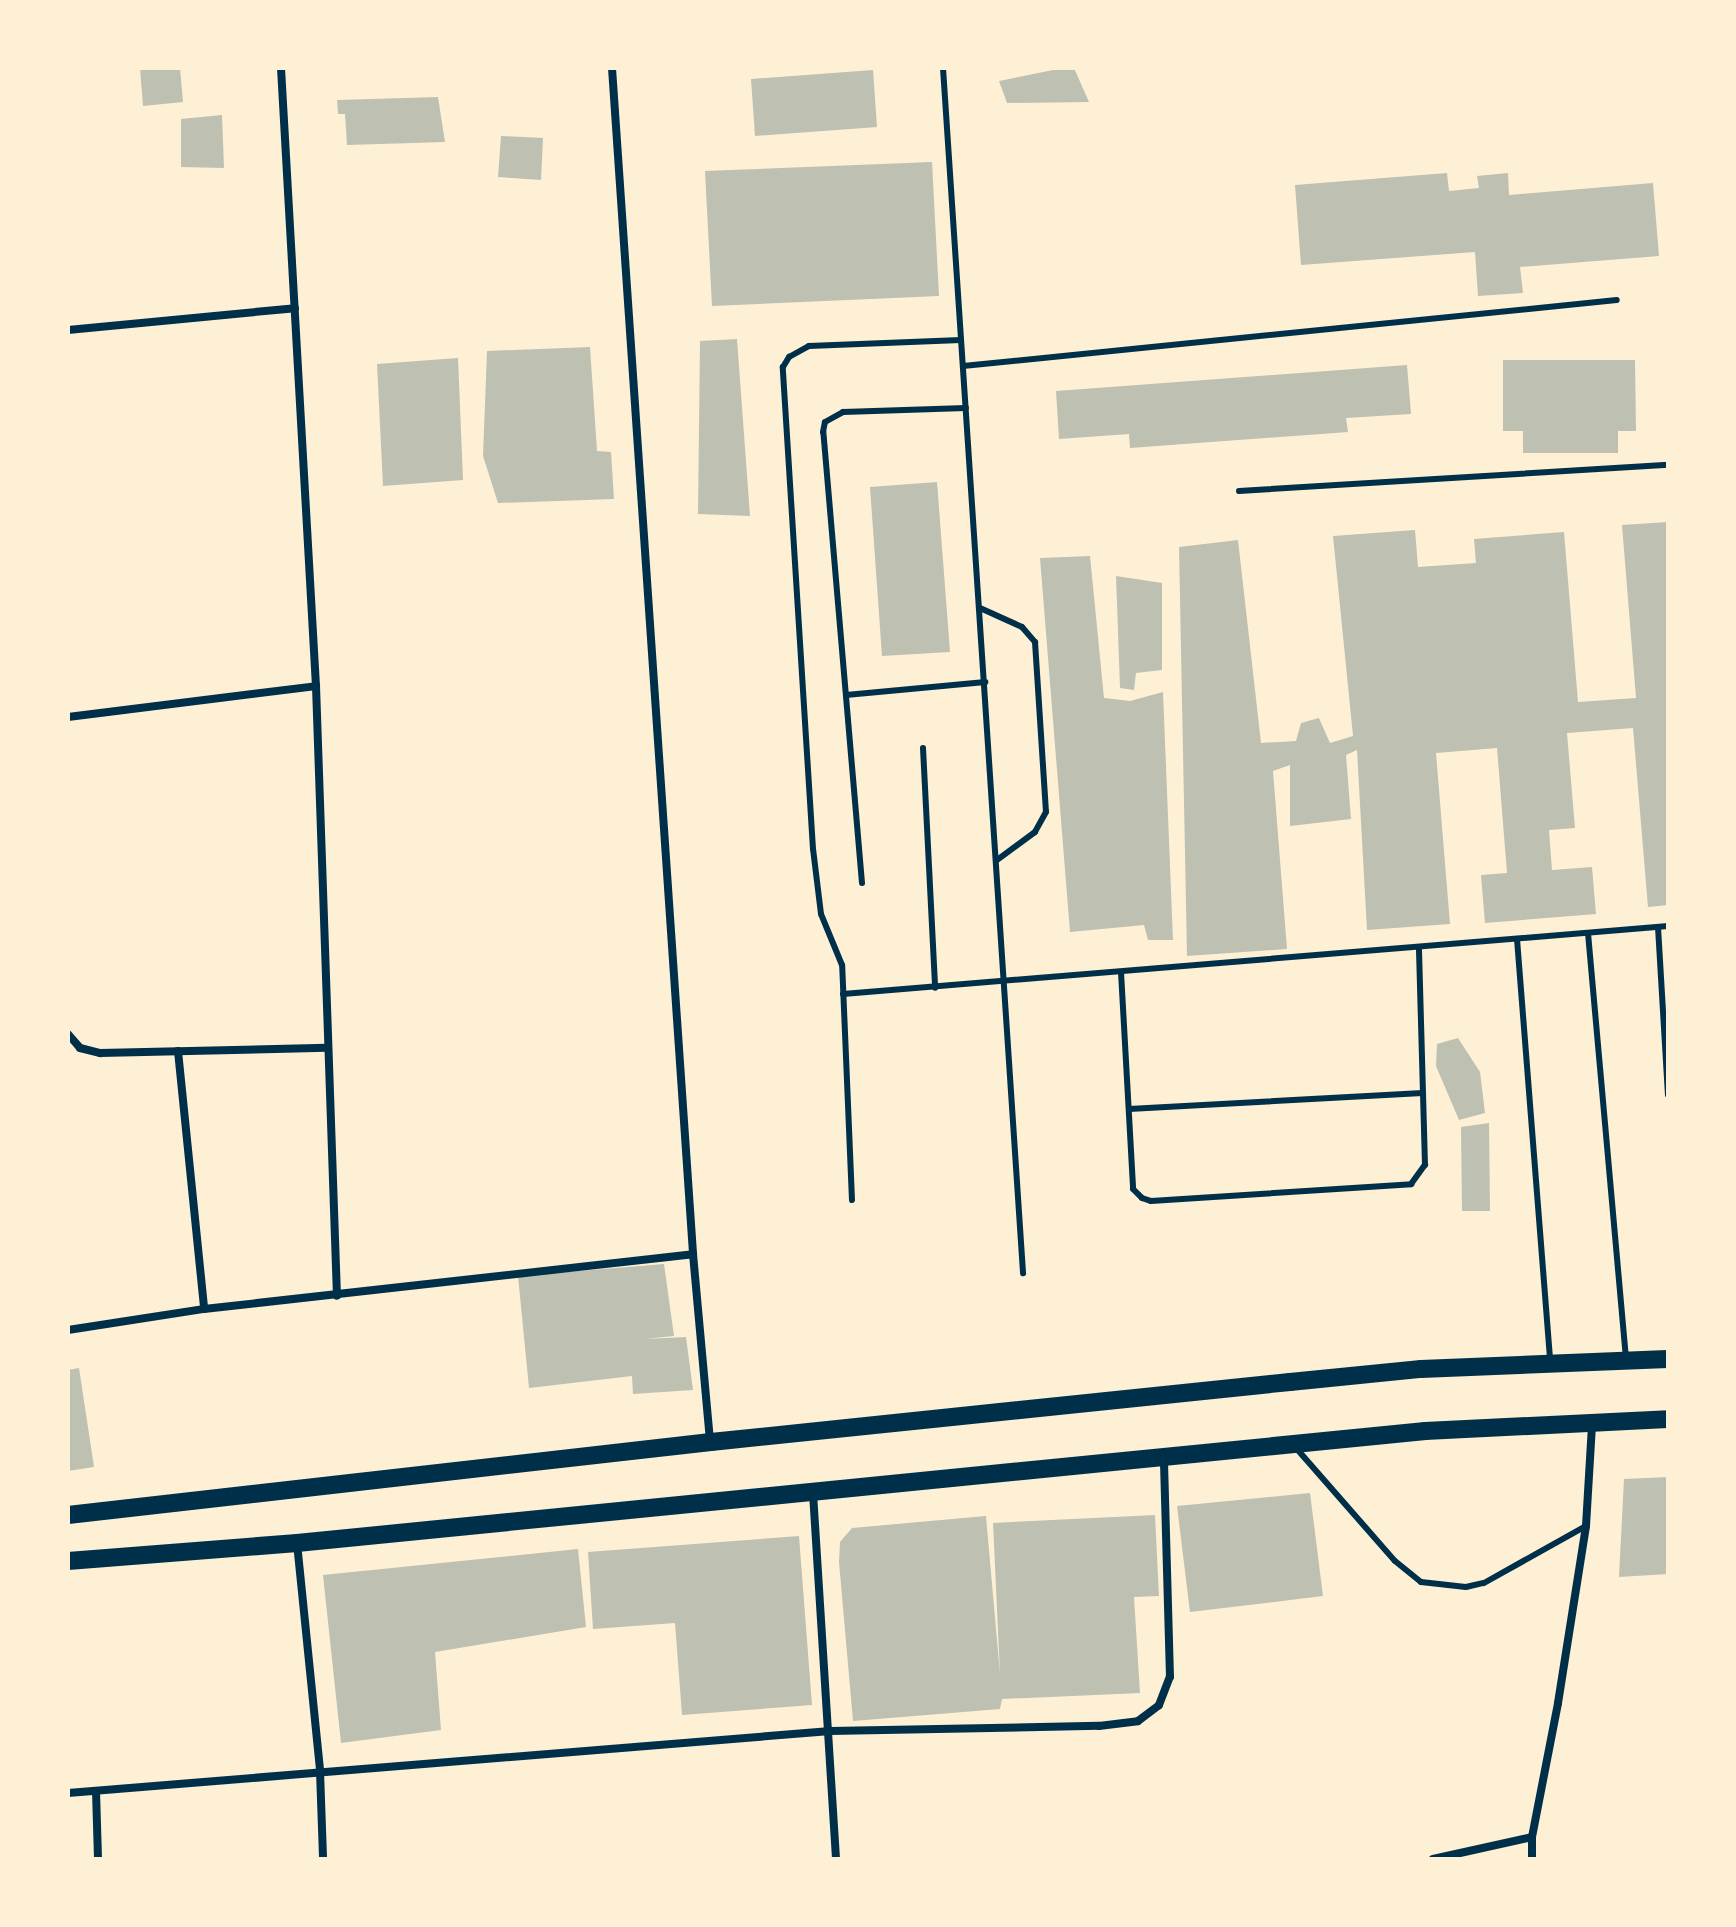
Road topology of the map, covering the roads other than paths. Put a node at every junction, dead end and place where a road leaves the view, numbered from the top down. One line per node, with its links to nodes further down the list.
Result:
1 (281, 68): 5 (street)
2 (612, 68): 37 (street)
3 (943, 68): 7 (lane)
4 (1617, 300): 8 (lane)
5 (295, 308): 6 (street); 14 (street)
6 (68, 330)
7 (961, 340): 8 (lane); 29 (lane)
8 (963, 366): 9 (lane)
9 (966, 408): 12 (lane); 15 (lane)
10 (1668, 465): 11 (lane)
11 (1239, 491)
12 (980, 608): 13 (lane); 18 (lane)
13 (985, 682): 15 (lane); 18 (lane)
14 (316, 686): 16 (street); 31 (street)
15 (846, 695): 19 (lane)
16 (68, 717)
17 (923, 748): 27 (lane)
18 (997, 860): 26 (lane)
19 (862, 883)
20 (1668, 926): 21 (lane)
21 (1658, 927): 22 (lane); 28 (lane)
22 (1588, 933): 23 (lane); 43 (lane)
23 (1517, 939): 24 (lane); 44 (lane)
24 (1419, 947): 25 (lane); 33 (lane)
25 (1121, 972): 26 (lane); 35 (lane)
26 (1005, 982): 27 (lane); 38 (lane)
27 (935, 988): 29 (lane)
28 (1665, 989): 34 (lane)
29 (843, 994): 36 (lane)
30 (68, 1034): 32 (street)
31 (327, 1048): 32 (street); 39 (street)
32 (178, 1051): 40 (street)
33 (1423, 1093): 35 (lane); 35 (lane)
34 (1668, 1095)
35 (1129, 1109)
36 (852, 1200)
37 (693, 1254): 39 (street); 47 (street)
38 (1023, 1273)
39 (337, 1296): 40 (street)
40 (204, 1309): 41 (street)
41 (68, 1330)
42 (1668, 1359): 43 (main road)
43 (1626, 1361): 44 (main road)
44 (1550, 1362): 47 (main road)
45 (1668, 1419): 46 (main road)
46 (1592, 1423): 48 (main road); 52 (street)
47 (711, 1442): 51 (main road)
48 (1292, 1443): 49 (main road); 52 (lane)
49 (1164, 1457): 50 (main road); 55 (street)
50 (813, 1491): 53 (main road); 55 (street)
51 (68, 1515)
52 (1586, 1526): 59 (street)
53 (297, 1543): 54 (main road); 56 (street)
54 (68, 1561)
55 (830, 1731): 56 (street); 62 (street)
56 (320, 1771): 57 (street); 61 (street)
57 (96, 1791): 58 (street); 60 (street)
58 (68, 1793)
59 (1532, 1837): 63 (street); 64 (street)
60 (98, 1859)
61 (323, 1859)
62 (836, 1859)
63 (1433, 1859)
64 (1532, 1859)

